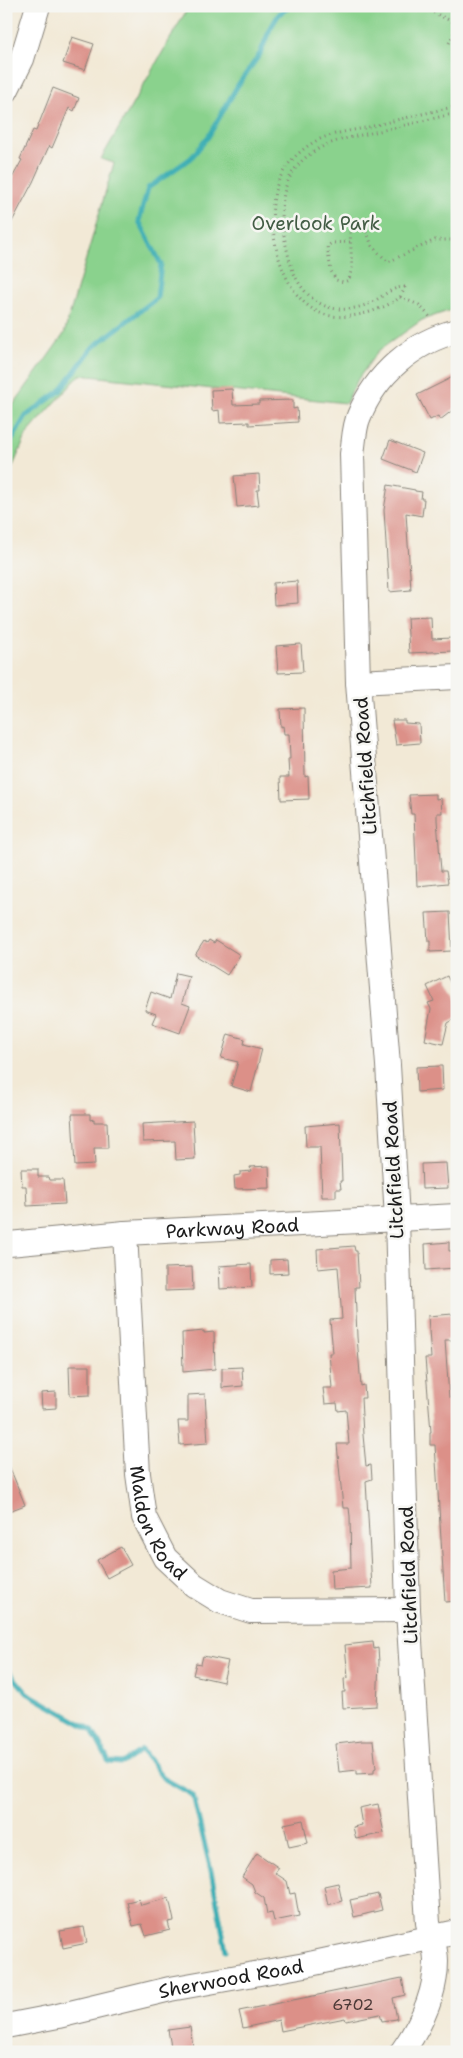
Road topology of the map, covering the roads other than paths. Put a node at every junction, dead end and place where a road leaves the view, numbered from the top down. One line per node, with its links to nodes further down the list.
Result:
1 (38, 6): 2 (street)
2 (6, 91)
3 (448, 333): 5 (street, Litchfield Road)
4 (457, 677): 5 (street)
5 (358, 682): 7 (street, Litchfield Road)
6 (457, 1216): 7 (street, Parkway Road)
7 (397, 1218): 8 (street, Parkway Road); 10 (street, Litchfield Road)
8 (125, 1233): 9 (street, Parkway Road); 10 (street, Maldon Road)
9 (9, 1244)
10 (408, 1610): 12 (street, Litchfield Road)
11 (457, 1932): 12 (street, Sherwood Road)
12 (432, 1937): 13 (street, Sherwood Road); 14 (street, Litchfield Road)
13 (6, 2026)
14 (402, 2052)

